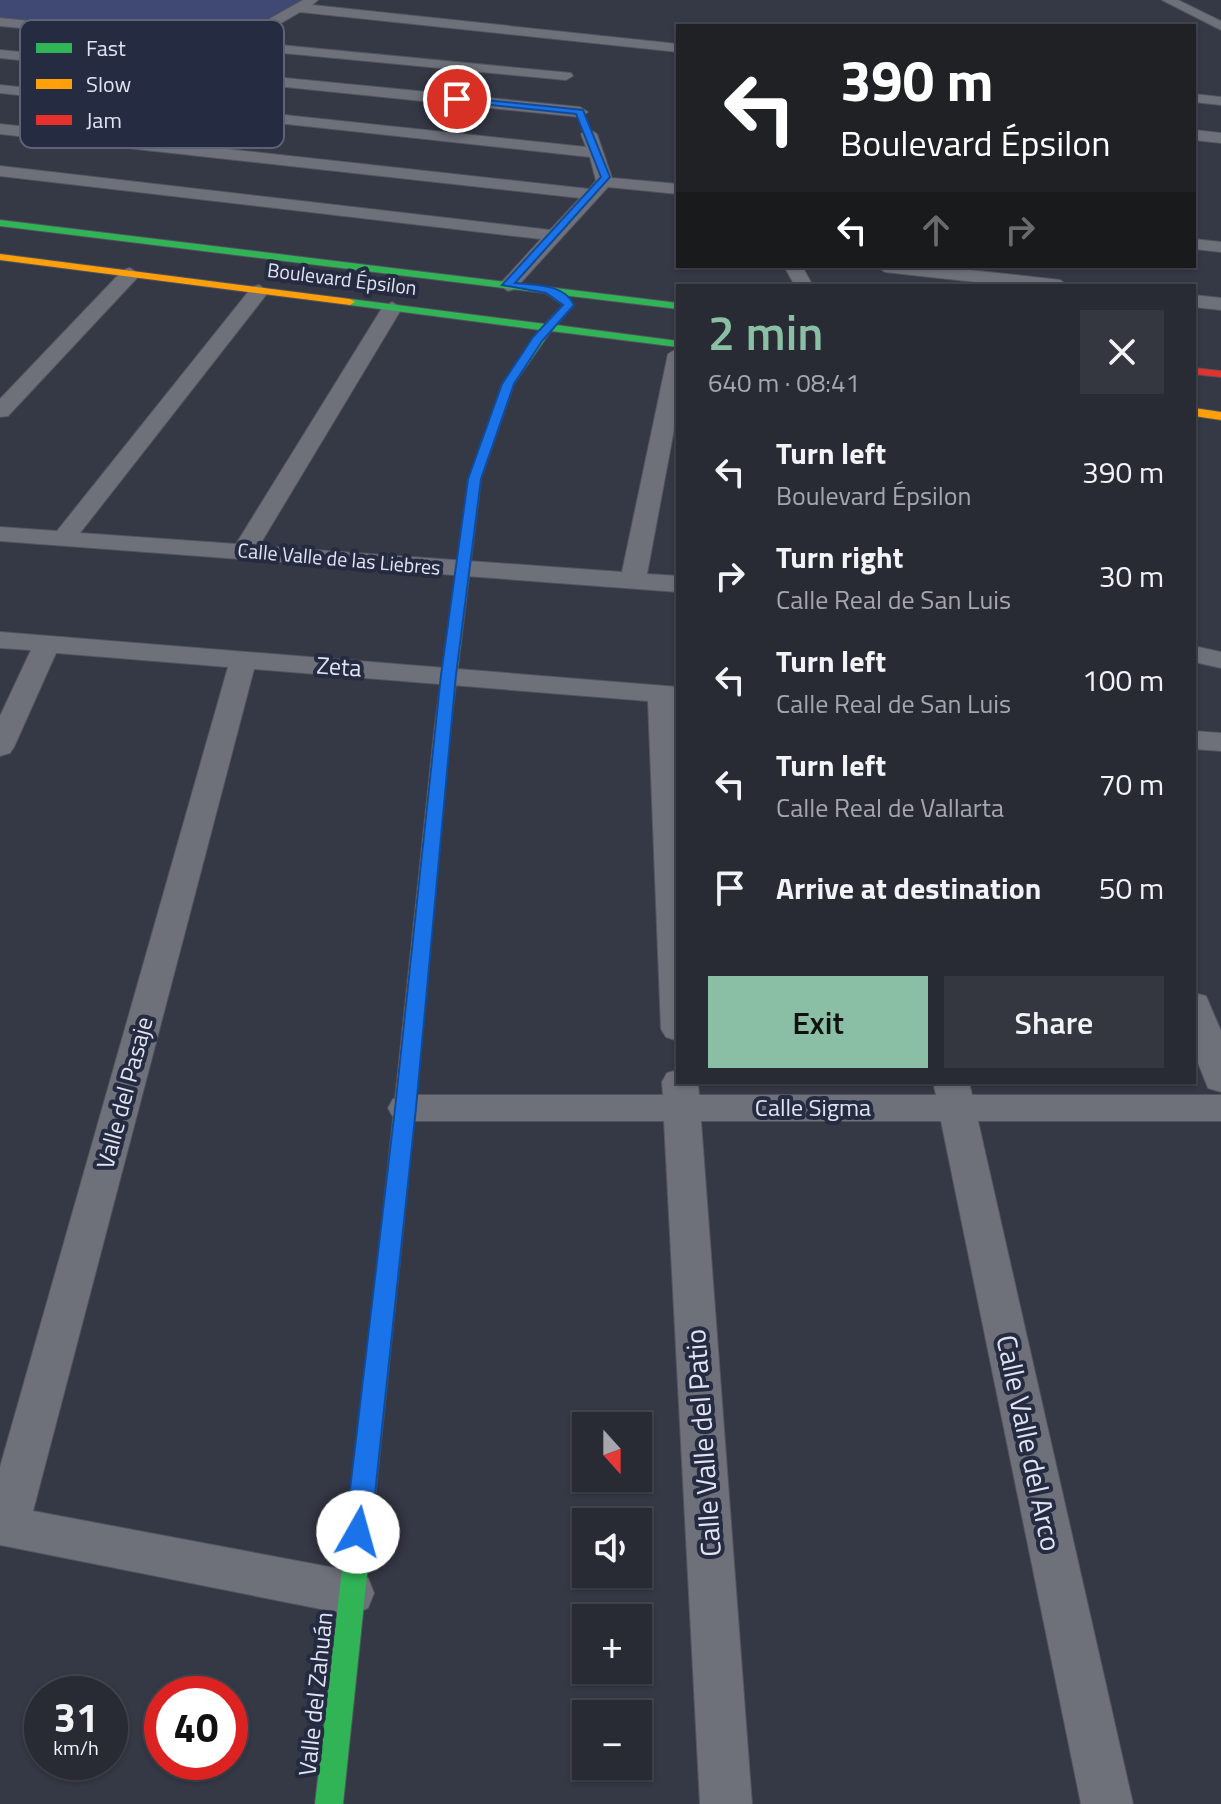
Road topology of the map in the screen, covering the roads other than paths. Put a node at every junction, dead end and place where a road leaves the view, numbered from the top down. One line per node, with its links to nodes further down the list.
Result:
1 (1168, 0): 7 (street)
2 (306, 4): 4 (street); 5 (street)
3 (403, 6): 4 (street)
4 (385, 17): 13 (street)
5 (278, 20)
6 (0, 22): 8 (street)
7 (1218, 23)
8 (20, 24)
9 (284, 47): 13 (street)
10 (676, 51): 13 (street)
11 (0, 54): 12 (street)
12 (20, 56)
13 (559, 56): 19 (street)
14 (284, 82): 19 (street)
15 (0, 89): 16 (street)
16 (20, 91)
17 (1196, 98): 18 (street)
18 (1221, 101)
19 (580, 112): 27 (street)
20 (284, 119): 27 (street)
21 (0, 129): 22 (street)
22 (20, 131)
23 (1196, 135): 24 (street)
24 (1221, 138)
25 (40, 148): 28 (street)
26 (186, 148): 29 (street)
27 (597, 153): 29 (street)
28 (0, 170): 32 (street)
29 (597, 188): 30 (street); 32 (street)
30 (676, 189)
31 (0, 223): 39 (street, Boulevard Épsilon)
32 (551, 235): 39 (street)
33 (1196, 244): 34 (street)
34 (1221, 247)
35 (3, 260): 37 (street, Boulevard Épsilon)
36 (902, 268): 38 (street)
37 (130, 274): 41 (street, Boulevard Épsilon); 51 (street)
38 (1042, 284)
39 (508, 285): 40 (street, Boulevard Épsilon)
40 (548, 290): 44 (street, Boulevard Épsilon); 46 (street, Valle del Zahuán)
41 (259, 291): 45 (street, Boulevard Épsilon); 55 (street)
42 (1196, 301): 43 (street)
43 (1221, 304)
44 (676, 306)
45 (392, 308): 46 (street, Boulevard Épsilon); 56 (street)
46 (549, 327): 47 (street, Boulevard Épsilon); 57 (street, Valle del Zahuán)
47 (676, 344)
48 (676, 364): 58 (street)
49 (1196, 371): 50 (street)
50 (1221, 374)
51 (0, 411)
52 (1196, 412): 53 (street)
53 (1221, 416)
54 (0, 534): 55 (street, Calle Valle de las Liebres)
55 (63, 539): 56 (street, Calle Valle de las Liebres)
56 (243, 552): 57 (street, Calle Valle de las Liebres)
57 (465, 569): 58 (street, Calle Valle de las Liebres); 65 (street, Valle del Zahuán)
58 (633, 581): 59 (street, Calle Valle de las Liebres)
59 (676, 584)
60 (0, 640): 61 (street, Zeta)
61 (47, 644): 63 (street, Zeta); 69 (street)
62 (1196, 654): 64 (street)
63 (243, 660): 65 (street, Zeta); 77 (street, Valle del Pasaje)
64 (1221, 660)
65 (448, 675): 66 (street, Zeta); 75 (street, Valle del Zahuán)
66 (670, 694): 70 (street)
67 (1196, 740): 68 (street)
68 (1221, 742)
69 (0, 747)
70 (676, 945)
71 (1196, 1010): 72 (street)
72 (1221, 1079)
73 (954, 1094): 74 (street, Calle Sigma); 76 (street, Calle Sigma); 81 (street, Calle Valle del Arco)
74 (681, 1095): 75 (street, Calle Sigma); 80 (street, Calle Valle del Patio)
75 (406, 1108): 78 (street, Valle del Zahuán)
76 (1221, 1108)
77 (3, 1526): 78 (street)
78 (351, 1593): 79 (street, Valle del Zahuán)
79 (329, 1804)
80 (726, 1804)
81 (1107, 1804)

